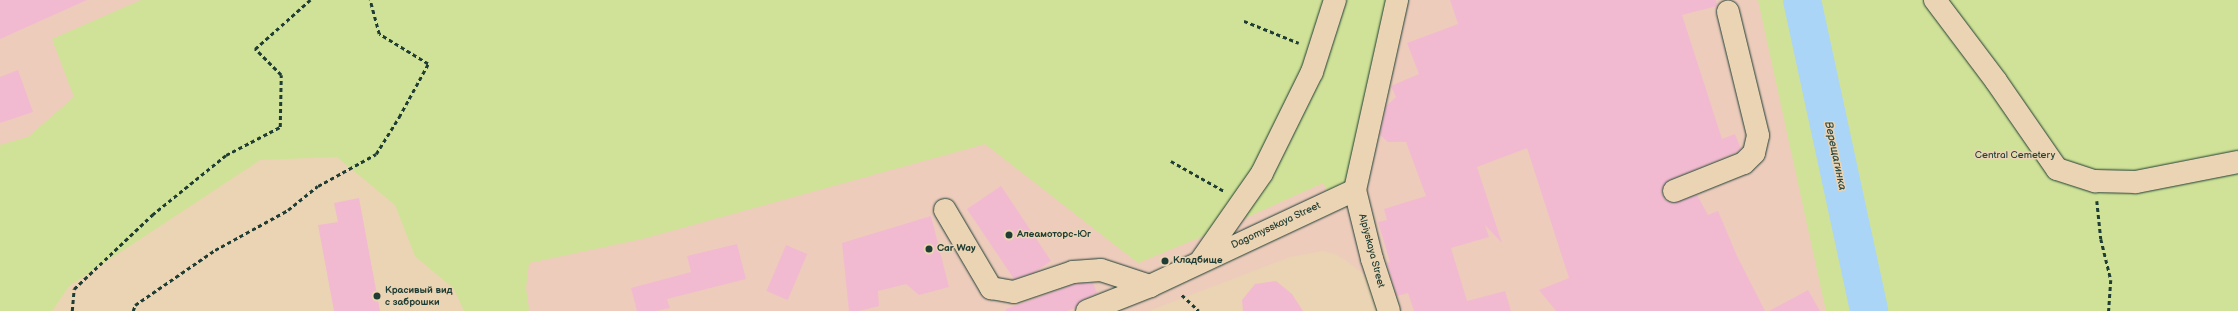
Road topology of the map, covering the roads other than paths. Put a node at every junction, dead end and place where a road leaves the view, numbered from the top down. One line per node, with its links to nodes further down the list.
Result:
1 (1335, 0): 9 (street)
2 (1397, 0): 6 (street)
3 (1935, 0): 5 (street)
4 (1728, 12): 7 (street)
5 (2238, 162)
6 (1355, 190): 9 (street, Dagomysskaya Street); 12 (street, Alpiyskaya Street)
7 (1674, 191)
8 (945, 210): 10 (street)
9 (1200, 262): 10 (street, Dagomysskaya Street)
10 (1150, 286): 11 (street, Dagomysskaya Street)
11 (1087, 311)
12 (1389, 311)

